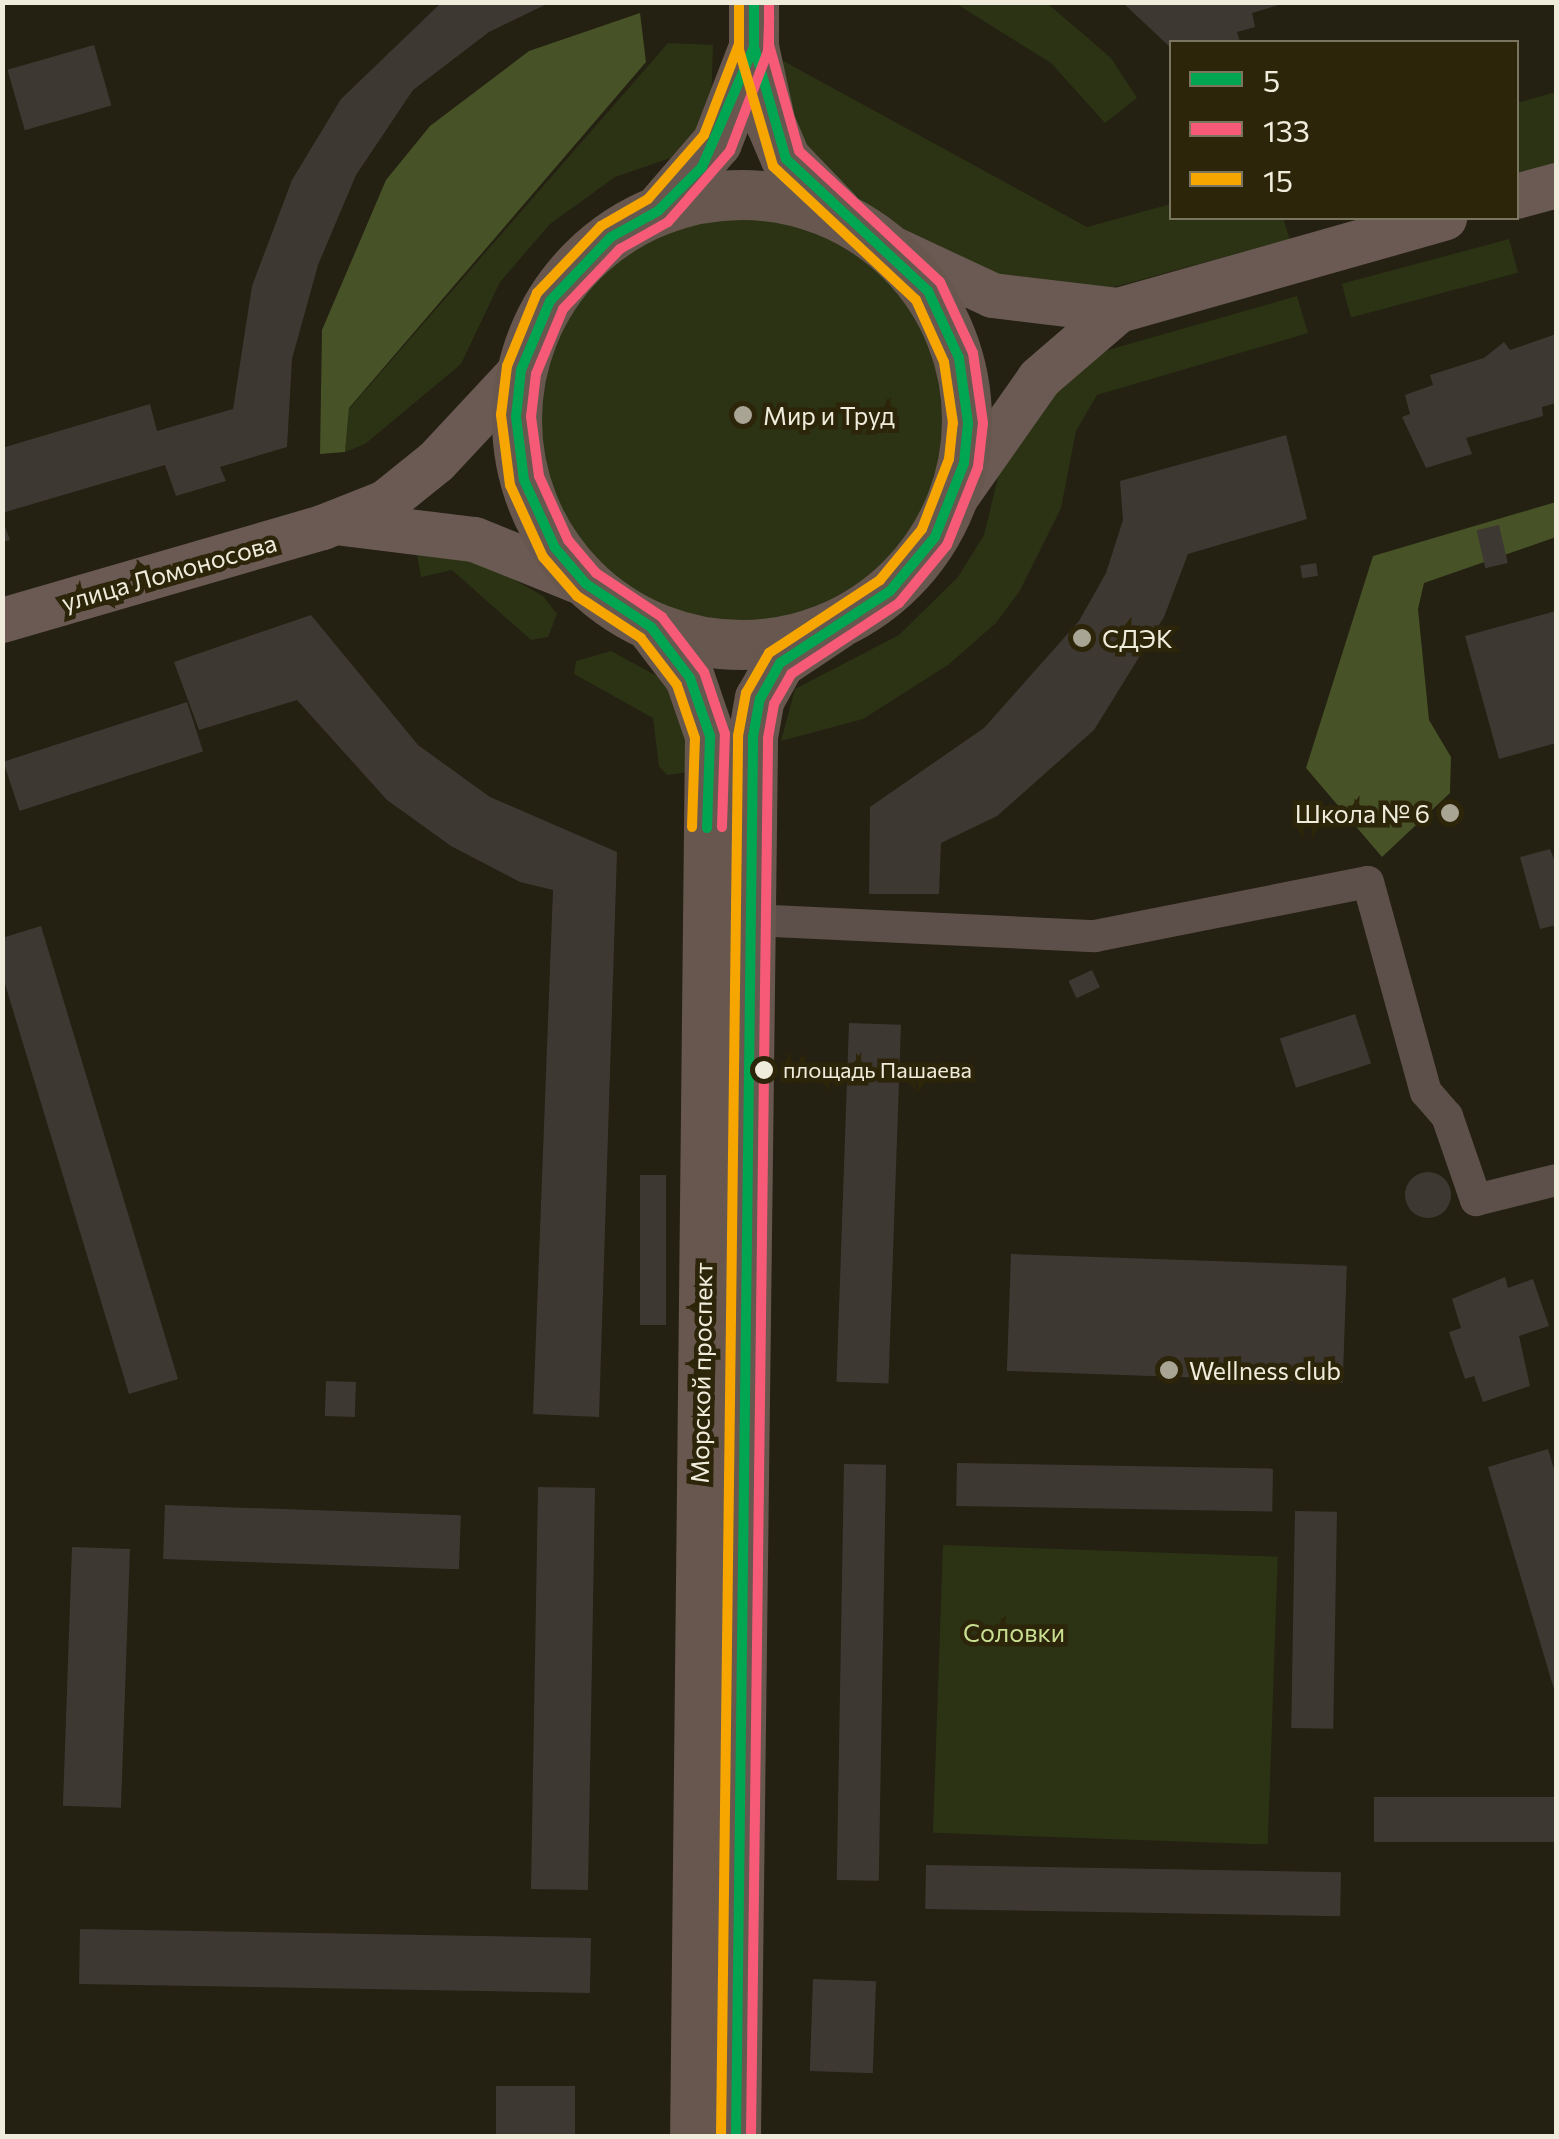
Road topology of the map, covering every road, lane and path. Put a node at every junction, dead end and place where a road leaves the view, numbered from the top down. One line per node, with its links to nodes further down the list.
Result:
1 (754, 25): 4 (main road); 6 (main road)
2 (1556, 185): 3 (main road)
3 (1519, 195)
4 (658, 211): 6 (main road); 8 (main road)
5 (1437, 220): 7 (main road)
6 (864, 232): 7 (main road); 9 (main road)
7 (1118, 310): 9 (main road)
8 (522, 370): 10 (main road); 11 (main road)
9 (952, 502): 13 (main road, Морской проспект)
10 (336, 522): 11 (main road); 12 (main road, улица Ломоносова)
11 (586, 584): 14 (main road)
12 (2, 620)
13 (836, 625): 14 (main road); 15 (main road, Морской проспект)
14 (651, 627): 15 (main road, Морской проспект)
15 (729, 920): 16 (street); 17 (main road, Морской проспект)
16 (1556, 1180)
17 (717, 1934): 18 (main road, Морской проспект); 19 (main road, Морской проспект)
18 (695, 2136)
19 (736, 2136)

